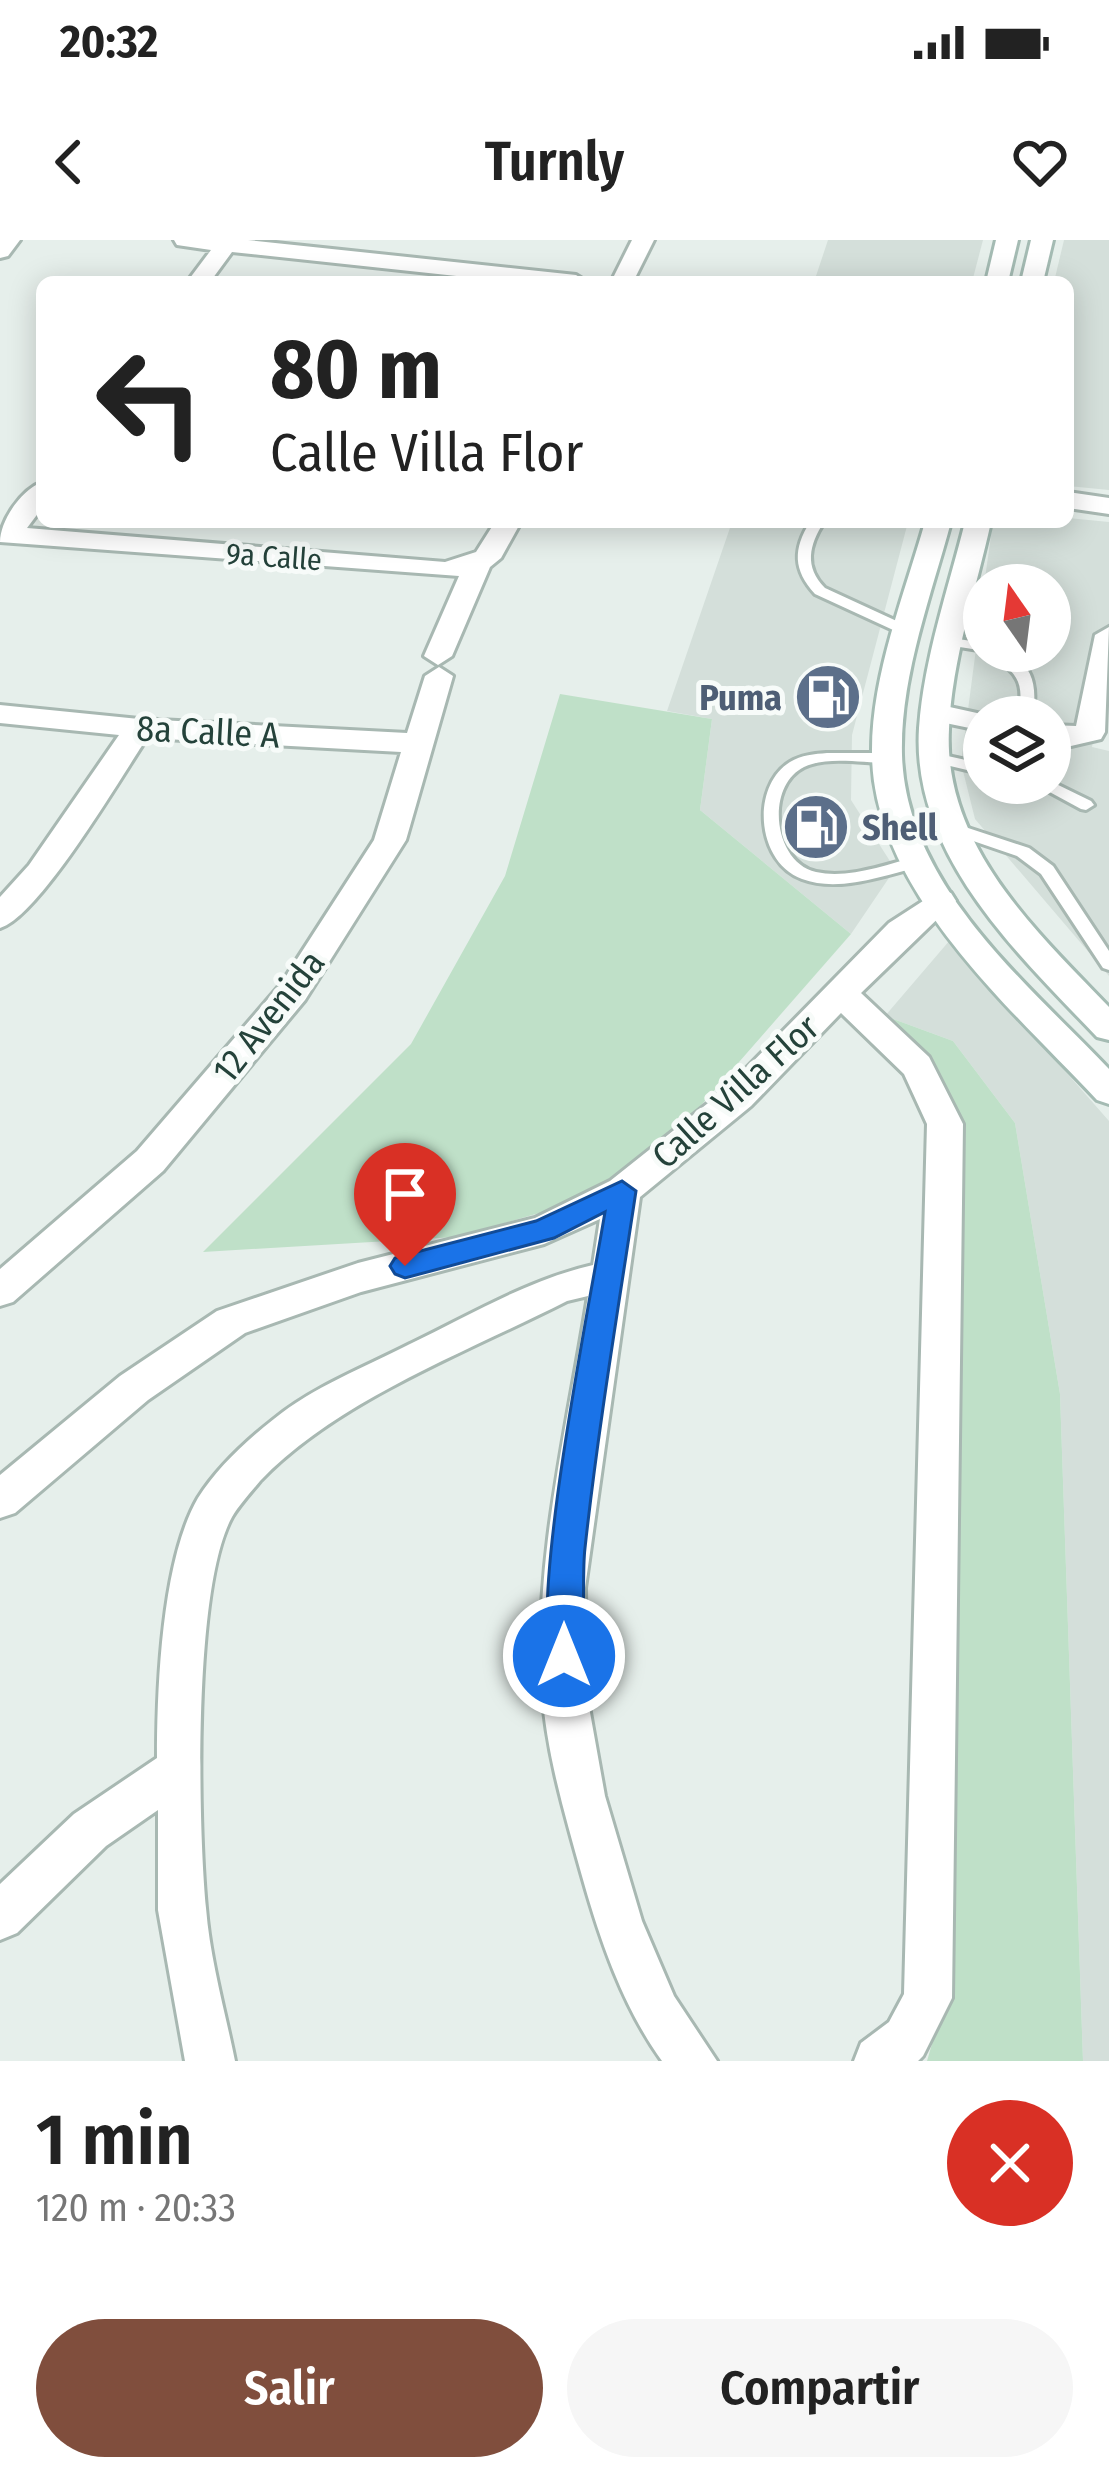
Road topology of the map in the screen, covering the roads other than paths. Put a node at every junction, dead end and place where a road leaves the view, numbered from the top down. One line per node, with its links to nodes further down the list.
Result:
1 (9, 240): 7 (street)
2 (185, 240): 6 (street)
3 (643, 240): 11 (street)
4 (1007, 240): 12 (street)
5 (1042, 240): 13 (street)
6 (226, 244): 8 (street); 9 (street)
7 (0, 251)
8 (416, 274): 10 (street)
9 (202, 276)
10 (456, 276)
11 (625, 276)
12 (998, 276)
13 (1033, 276)
14 (36, 497): 22 (street)
15 (1074, 501): 16 (street)
16 (1109, 506)
17 (256, 528): 23 (street)
18 (505, 528): 24 (street)
19 (813, 528): 25 (lane)
20 (936, 528): 25 (street)
21 (977, 528): 27 (street)
22 (4, 535): 23 (street, 9a Calle)
23 (240, 554): 24 (street, 9a Calle)
24 (477, 565): 34 (street, 12 Avenida)
25 (909, 632): 35 (street)
26 (1109, 635): 33 (street)
27 (952, 642): 28 (lane); 29 (street)
28 (963, 643)
29 (936, 713): 31 (street); 36 (street)
30 (0, 714): 32 (street, 8a Calle A)
31 (963, 718)
32 (139, 728): 34 (street, 8a Calle A); 44 (street)
33 (1071, 737)
34 (417, 743): 51 (street, 12 Avenida)
35 (887, 758): 41 (street); 41 (lane)
36 (934, 758): 37 (lane); 40 (street)
37 (963, 764)
38 (1071, 798): 39 (lane)
39 (1086, 805)
40 (948, 826): 42 (street); 45 (lane)
41 (916, 862): 43 (street)
42 (984, 881): 43 (street, Calle Villa Flor); 47 (street)
43 (940, 901): 46 (street, Calle Villa Flor); 48 (street)
44 (0, 917)
45 (1109, 964)
46 (840, 994): 49 (street, Calle Villa Flor); 57 (street)
47 (1109, 1028)
48 (1109, 1091)
49 (622, 1191): 50 (street); 52 (street, Calle Villa Flor)
50 (609, 1276): 53 (street); 56 (street)
51 (0, 1291)
52 (0, 1500)
53 (179, 1769): 54 (street); 55 (street)
54 (0, 1916)
55 (210, 2061)
56 (692, 2061)
57 (879, 2061)

